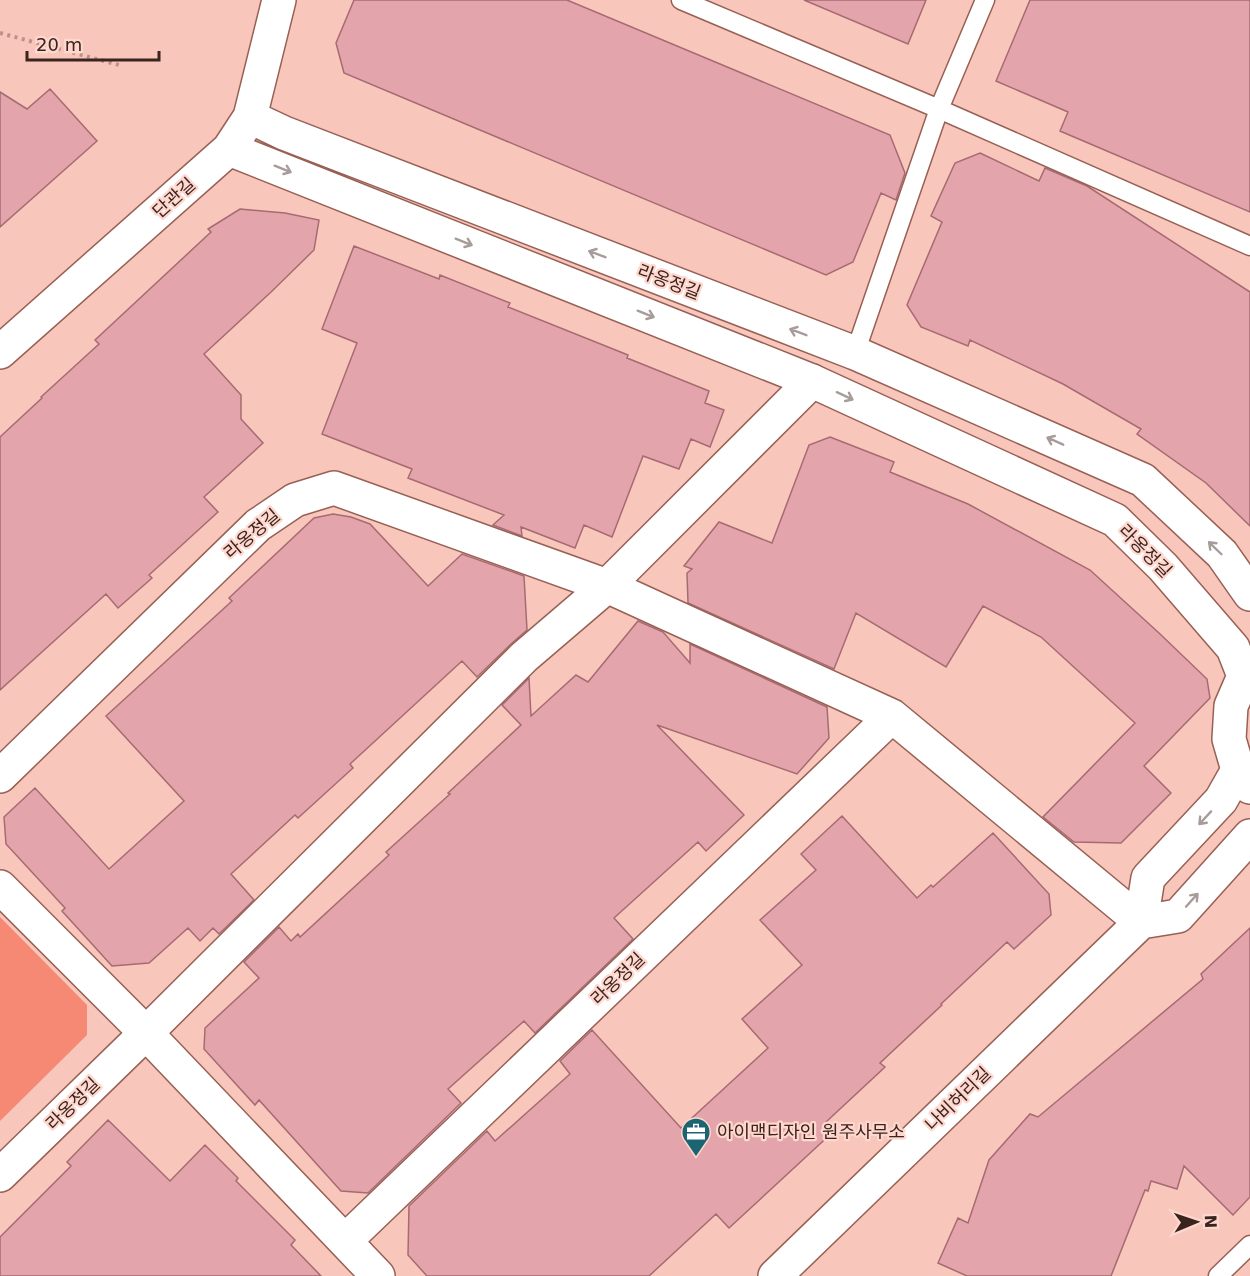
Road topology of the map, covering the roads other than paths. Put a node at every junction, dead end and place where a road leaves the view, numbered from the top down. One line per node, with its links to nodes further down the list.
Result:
1 (279, 0): 5 (street, 단관길)
2 (681, 0): 4 (lane)
3 (985, 0): 4 (lane)
4 (939, 109): 7 (lane); 9 (lane)
5 (250, 117): 6 (street, 단관길); 9 (street, 라옹정길, one-way to 5)
6 (229, 149): 8 (street, 단관길); 10 (street, 라옹정길, one-way to 10)
7 (1250, 246)
8 (0, 352)
9 (855, 353): 12 (street, 라옹정길, one-way to 9)
10 (812, 381): 11 (street, 라옹정길); 13 (street, 라옹정길, one-way to 13)
11 (607, 586): 14 (street, 라옹정길); 15 (street, 라옹정길); 20 (street, 라옹정길)
12 (1250, 594)
13 (1247, 673): 16 (street)
14 (891, 716): 19 (street, 라옹정길); 22 (street, 라옹정길)
15 (0, 776)
16 (1244, 779): 19 (street, one-way to 19)
17 (1250, 836): 19 (street, one-way to 17)
18 (0, 887): 20 (street)
19 (1141, 922): 25 (street, 나비허리길)
20 (146, 1033): 21 (street, 라옹정길); 22 (street)
21 (0, 1175)
22 (345, 1241): 24 (street)
23 (1250, 1245): 26 (lane)
24 (378, 1276)
25 (775, 1276)
26 (1218, 1276)

